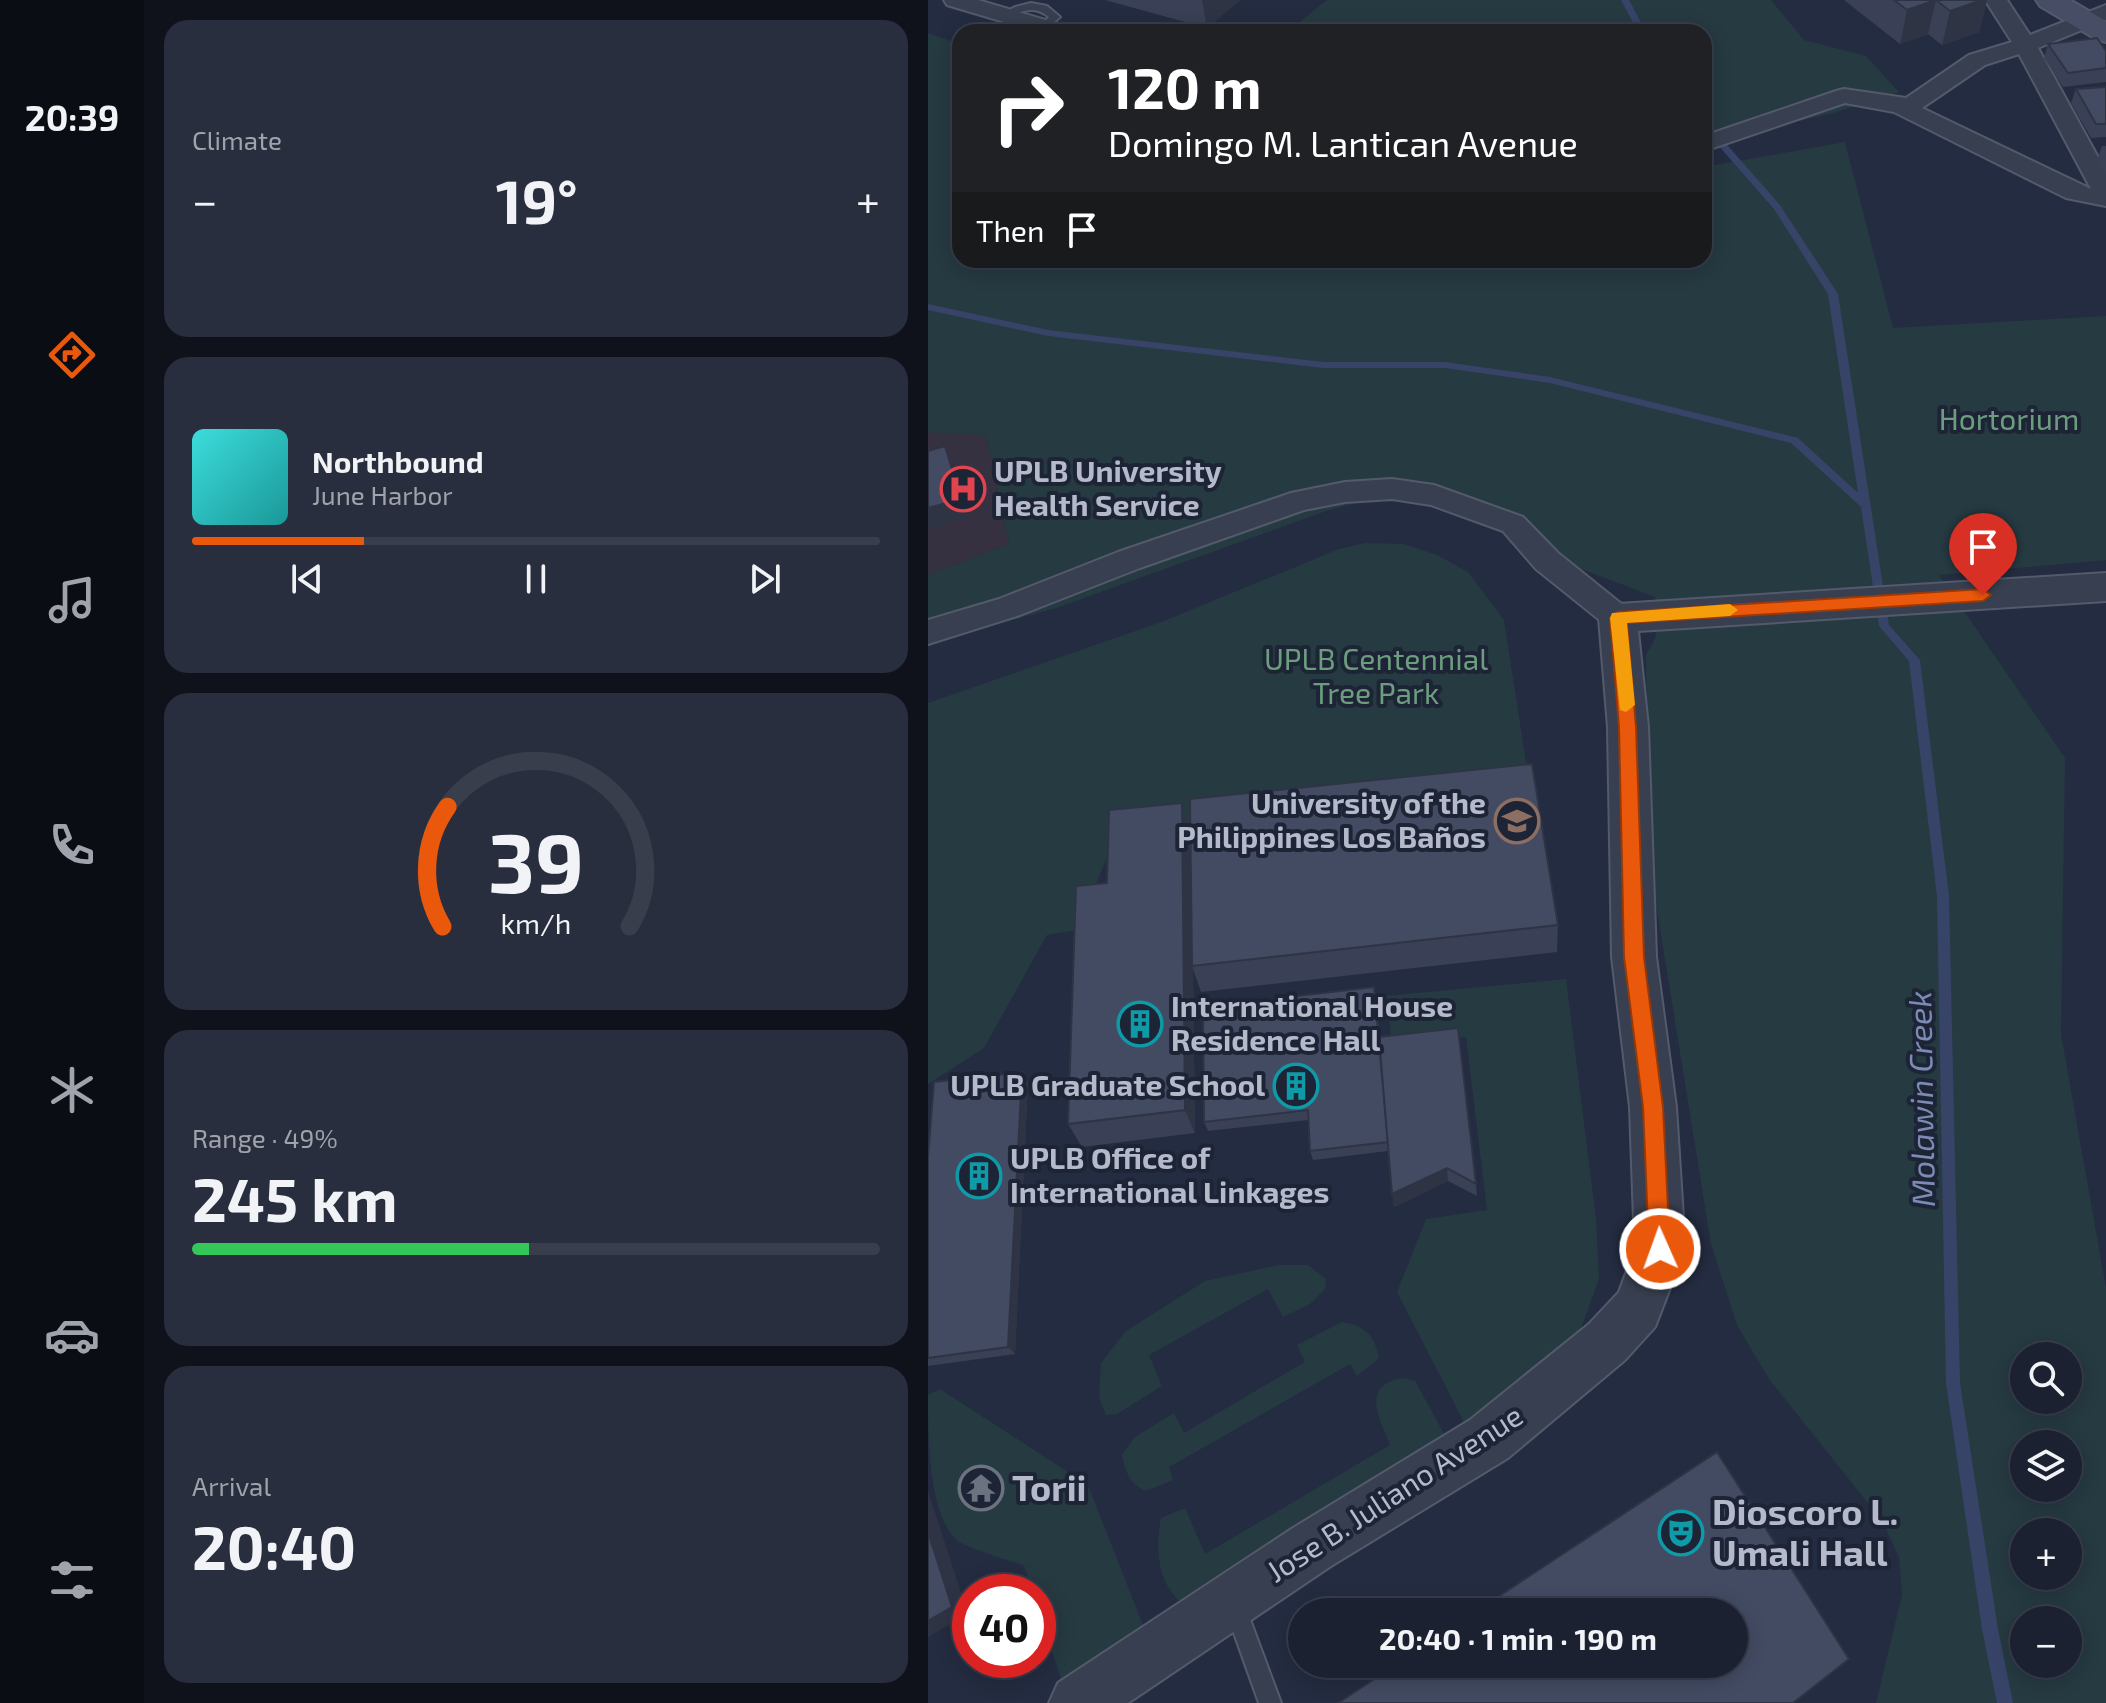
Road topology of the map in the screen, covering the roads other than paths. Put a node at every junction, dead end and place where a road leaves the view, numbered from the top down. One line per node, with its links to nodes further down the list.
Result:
1 (955, 0): 5 (street)
2 (1996, 0): 6 (street)
3 (2050, 0): 4 (main road)
4 (2099, 21): 6 (street)
5 (1033, 24)
6 (2025, 45): 7 (street); 9 (street)
7 (1900, 106): 8 (street); 9 (street)
8 (1712, 141)
9 (2106, 197)
10 (2106, 587): 11 (street)
11 (1618, 618): 12 (street); 13 (street, Jose B. Juliano Avenue)
12 (928, 632)
13 (1233, 1600): 14 (street, Jose B. Juliano Avenue); 15 (lane)
14 (1105, 1696)
15 (1270, 1703)

